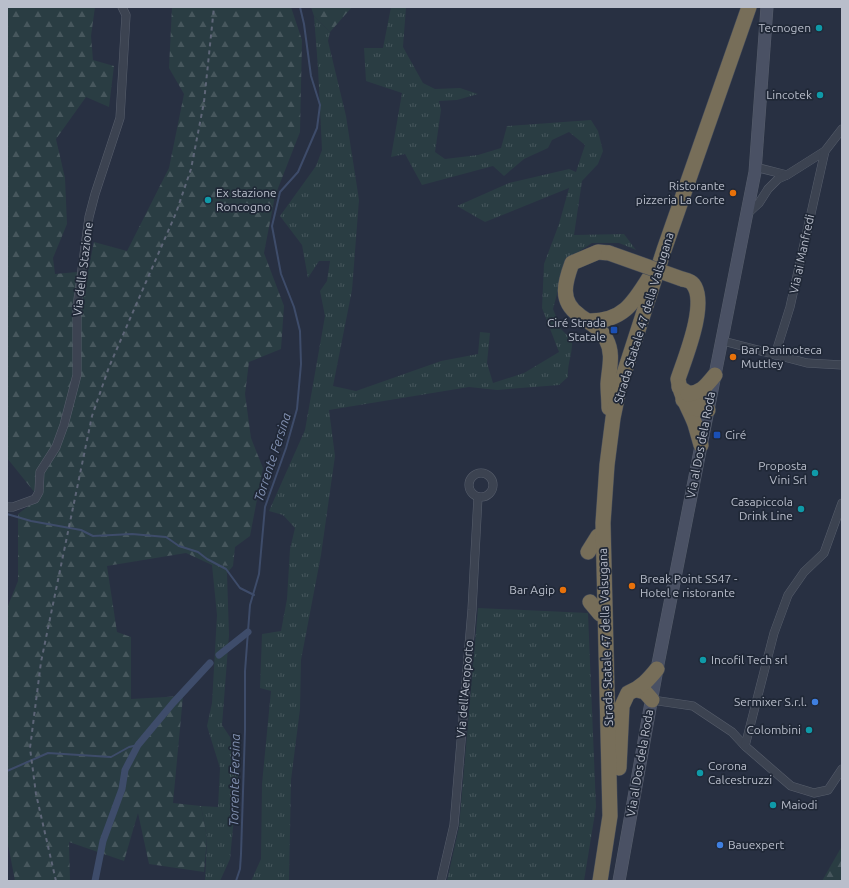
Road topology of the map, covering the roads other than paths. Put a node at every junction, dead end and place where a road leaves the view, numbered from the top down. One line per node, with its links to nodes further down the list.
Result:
1 (122, 7): 22 (street, Via della Stazione)
2 (742, 7): 10 (highway, Strada Statale 47 della Valsugana)
3 (749, 7): 32 (highway, Strada Statale 47 della Valsugana)
4 (767, 7): 7 (main road, Via al Dos dela Roda)
5 (842, 129): 6 (street, Via ai Manfredi)
6 (825, 151): 8 (street, Via ai Manfredi); 13 (street, Via ai Manfredi)
7 (755, 167): 8 (street); 9 (main road, Via al Dos dela Roda)
8 (787, 175): 9 (street, Via ai Manfredi)
9 (746, 215): 12 (main road, Via al Dos dela Roda)
10 (650, 277): 11 (highway); 18 (highway, Strada Statale 47 della Valsugana)
11 (590, 321): 16 (highway, bridge); 18 (highway)
12 (723, 341): 13 (street); 15 (main road, Via al Dos dela Roda)
13 (775, 355): 14 (street)
14 (842, 365)
15 (715, 375): 16 (highway); 17 (main road, Via al Dos dela Roda)
16 (683, 394): 17 (highway); 19 (highway)
17 (708, 410): 19 (main road, Via al Dos dela Roda)
18 (609, 417): 23 (highway, Strada Statale 47 della Valsugana)
19 (701, 445): 27 (main road, Via al Dos dela Roda)
20 (478, 497): 33 (street, Via dell'Aeroporto)
21 (842, 503): 30 (street)
22 (7, 507)
23 (598, 536): 24 (highway); 26 (highway, Strada Statale 47 della Valsugana)
24 (588, 552)
25 (590, 602): 26 (highway)
26 (600, 614): 34 (highway, Strada Statale 47 della Valsugana)
27 (657, 669): 28 (highway); 29 (main road, Via al Dos dela Roda)
28 (637, 690): 29 (highway); 32 (highway)
29 (652, 700): 30 (street); 36 (main road, Via al Dos dela Roda)
30 (745, 746): 31 (street)
31 (842, 769)
32 (610, 816): 35 (highway, Strada Statale 47 della Valsugana)
33 (441, 881)
34 (596, 881)
35 (600, 881)
36 (619, 881)

